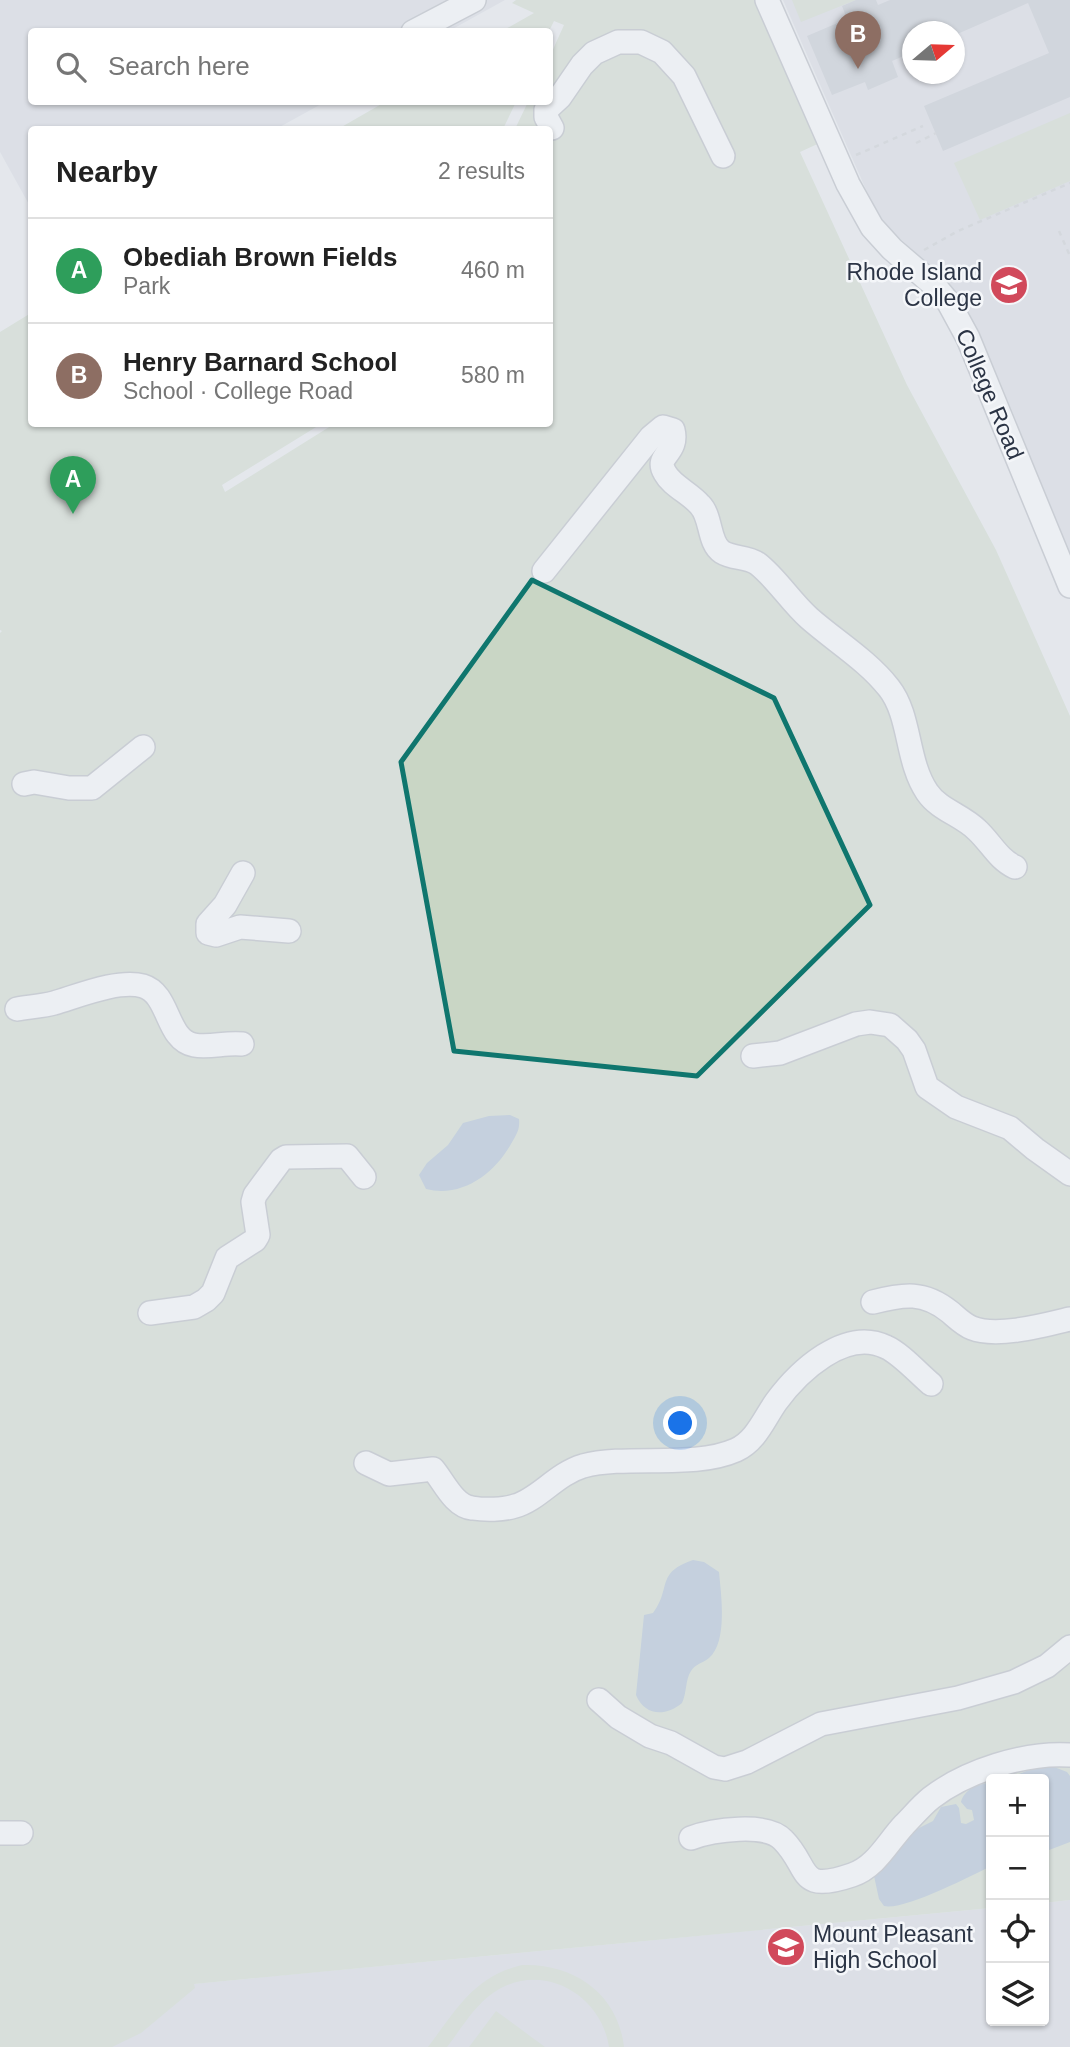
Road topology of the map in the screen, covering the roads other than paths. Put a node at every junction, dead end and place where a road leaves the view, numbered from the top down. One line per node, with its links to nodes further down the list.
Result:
1 (474, 0): 3 (street)
2 (766, 0): 9 (street, College Road)
3 (421, 28)
4 (553, 103): 7 (street)
5 (551, 105): 6 (street)
6 (551, 126)
7 (723, 156)
8 (544, 571): 12 (street)
9 (1070, 586)
10 (143, 747): 11 (street)
11 (24, 784)
12 (1015, 867)
13 (243, 873): 14 (street)
14 (289, 931)
15 (17, 1009): 16 (street)
16 (242, 1044)
17 (753, 1056): 18 (street)
18 (1070, 1174)
19 (364, 1177): 21 (street)
20 (873, 1302): 22 (street)
21 (150, 1313)
22 (1070, 1320)
23 (931, 1384): 24 (street)
24 (366, 1463)
25 (1070, 1647): 26 (street)
26 (599, 1700)
27 (1070, 1755): 28 (street)
28 (691, 1838)

